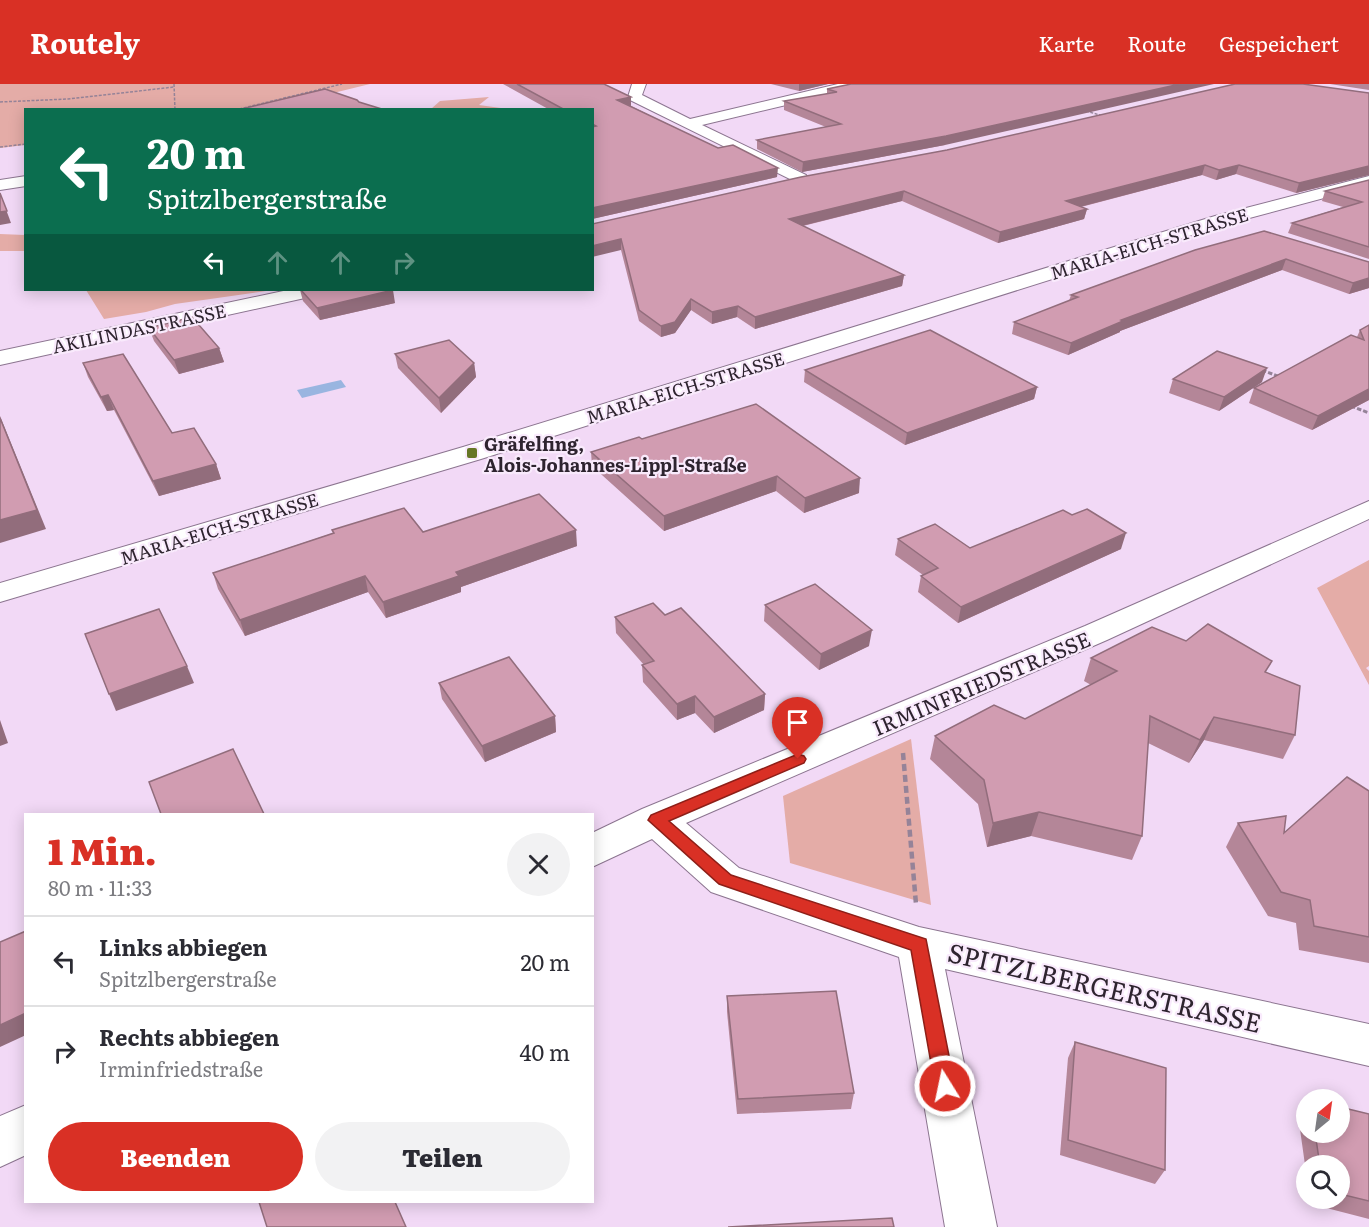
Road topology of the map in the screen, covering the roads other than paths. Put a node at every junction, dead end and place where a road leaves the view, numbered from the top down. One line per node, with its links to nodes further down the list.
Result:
1 (639, 84): 3 (street)
2 (857, 84): 3 (street)
3 (687, 124): 6 (street)
4 (24, 181): 7 (street)
5 (1369, 181): 8 (street, MARIA-EICH-STRASSE)
6 (778, 184)
7 (0, 185)
8 (1221, 220): 9 (street); 13 (street, MARIA-EICH-STRASSE)
9 (1253, 230)
10 (309, 291): 11 (street, AKILINDASTRASSE)
11 (0, 358)
12 (1369, 509): 14 (street, IRMINFRIEDSTRASSE)
13 (0, 593)
14 (656, 820): 15 (street, IRMINFRIEDSTRASSE); 16 (street, SPITZLBERGERSTRASSE)
15 (594, 850)
16 (920, 945): 17 (street, SPITZLBERGERSTRASSE); 20 (street)
17 (1369, 1045)
18 (24, 1130): 19 (street)
19 (0, 1142)
20 (971, 1227)

